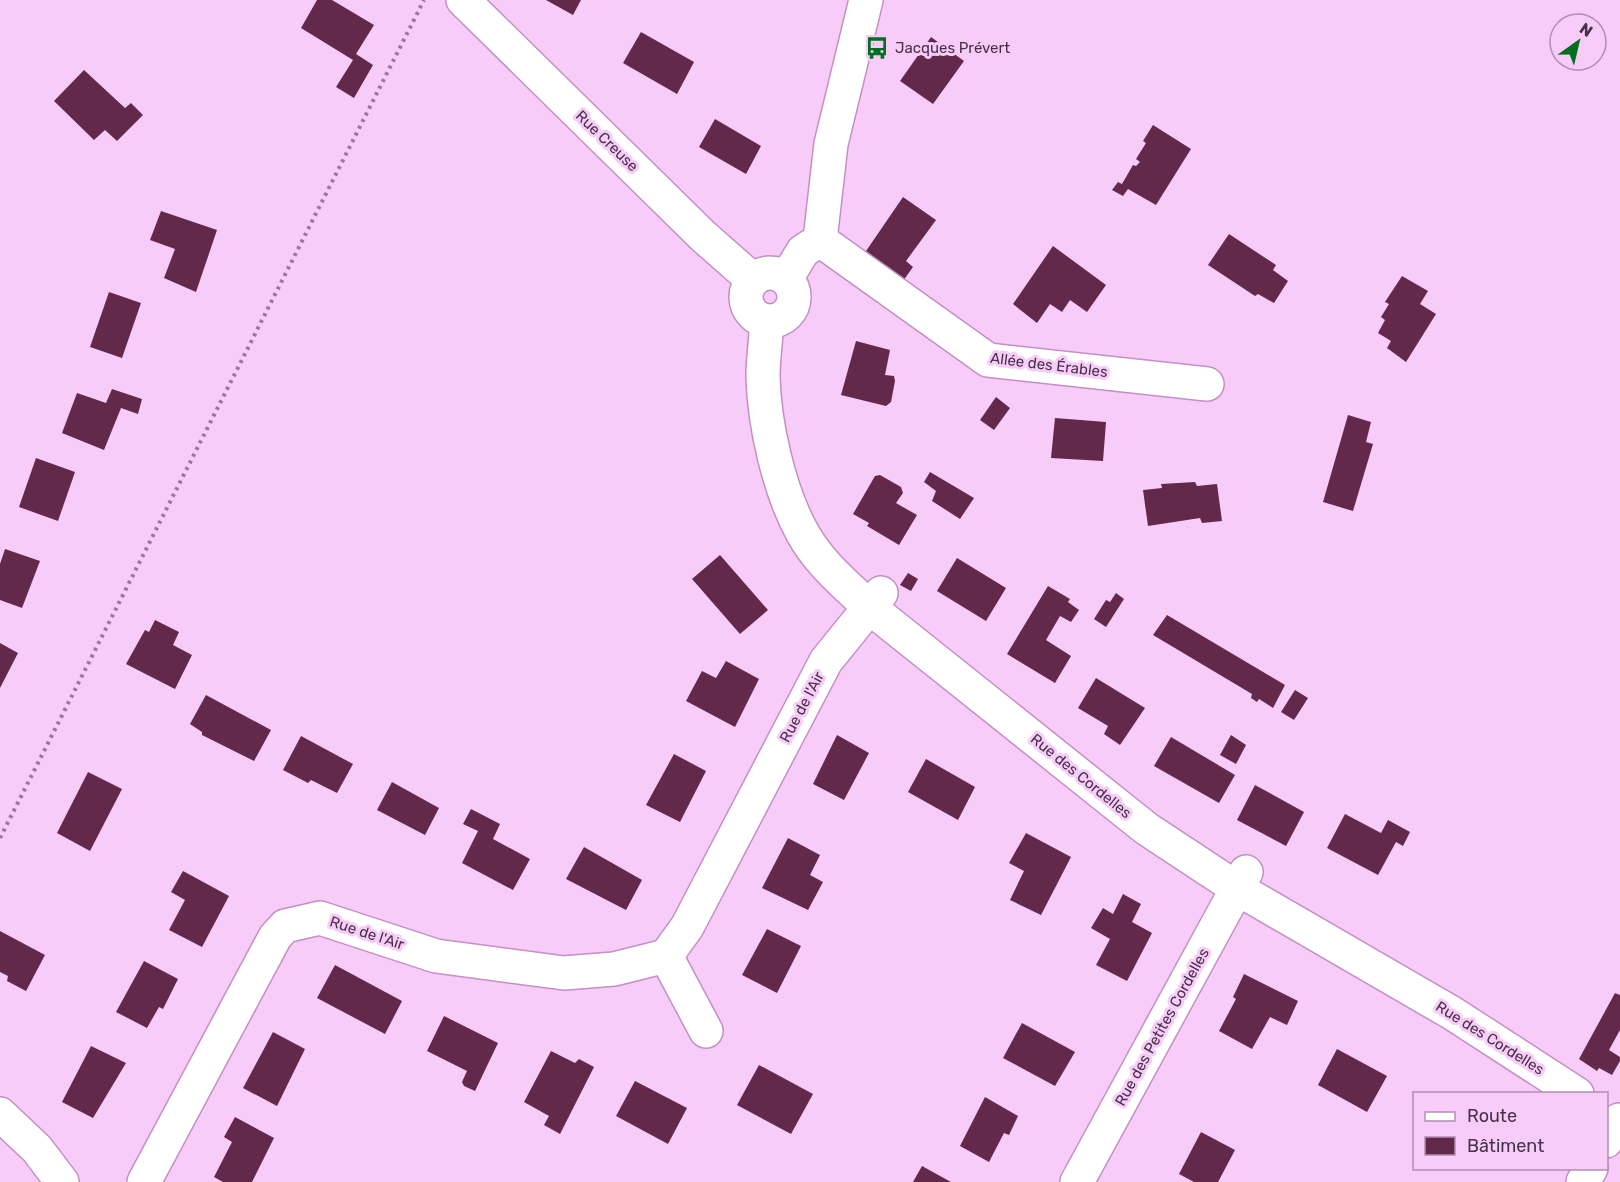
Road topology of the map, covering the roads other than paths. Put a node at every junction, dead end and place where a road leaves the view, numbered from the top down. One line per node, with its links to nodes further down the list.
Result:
1 (463, 0): 5 (street, Rue Creuse)
2 (866, 0): 3 (street)
3 (820, 240): 4 (street); 7 (street, Allée des Érables)
4 (786, 279): 5 (street); 6 (street)
5 (753, 280): 6 (street)
6 (766, 321): 8 (street, Rue des Cordelles)
7 (1208, 384)
8 (875, 600): 9 (street, Rue des Cordelles); 10 (street, Rue de l'Air)
9 (1242, 881): 12 (street, Rue des Cordelles); 16 (street, Rue des Petites Cordelles)
10 (666, 957): 11 (street); 15 (street, Rue de l'Air)
11 (706, 1031)
12 (1574, 1092)
13 (0, 1114): 14 (street)
14 (62, 1182)
15 (144, 1182)
16 (1077, 1182)

